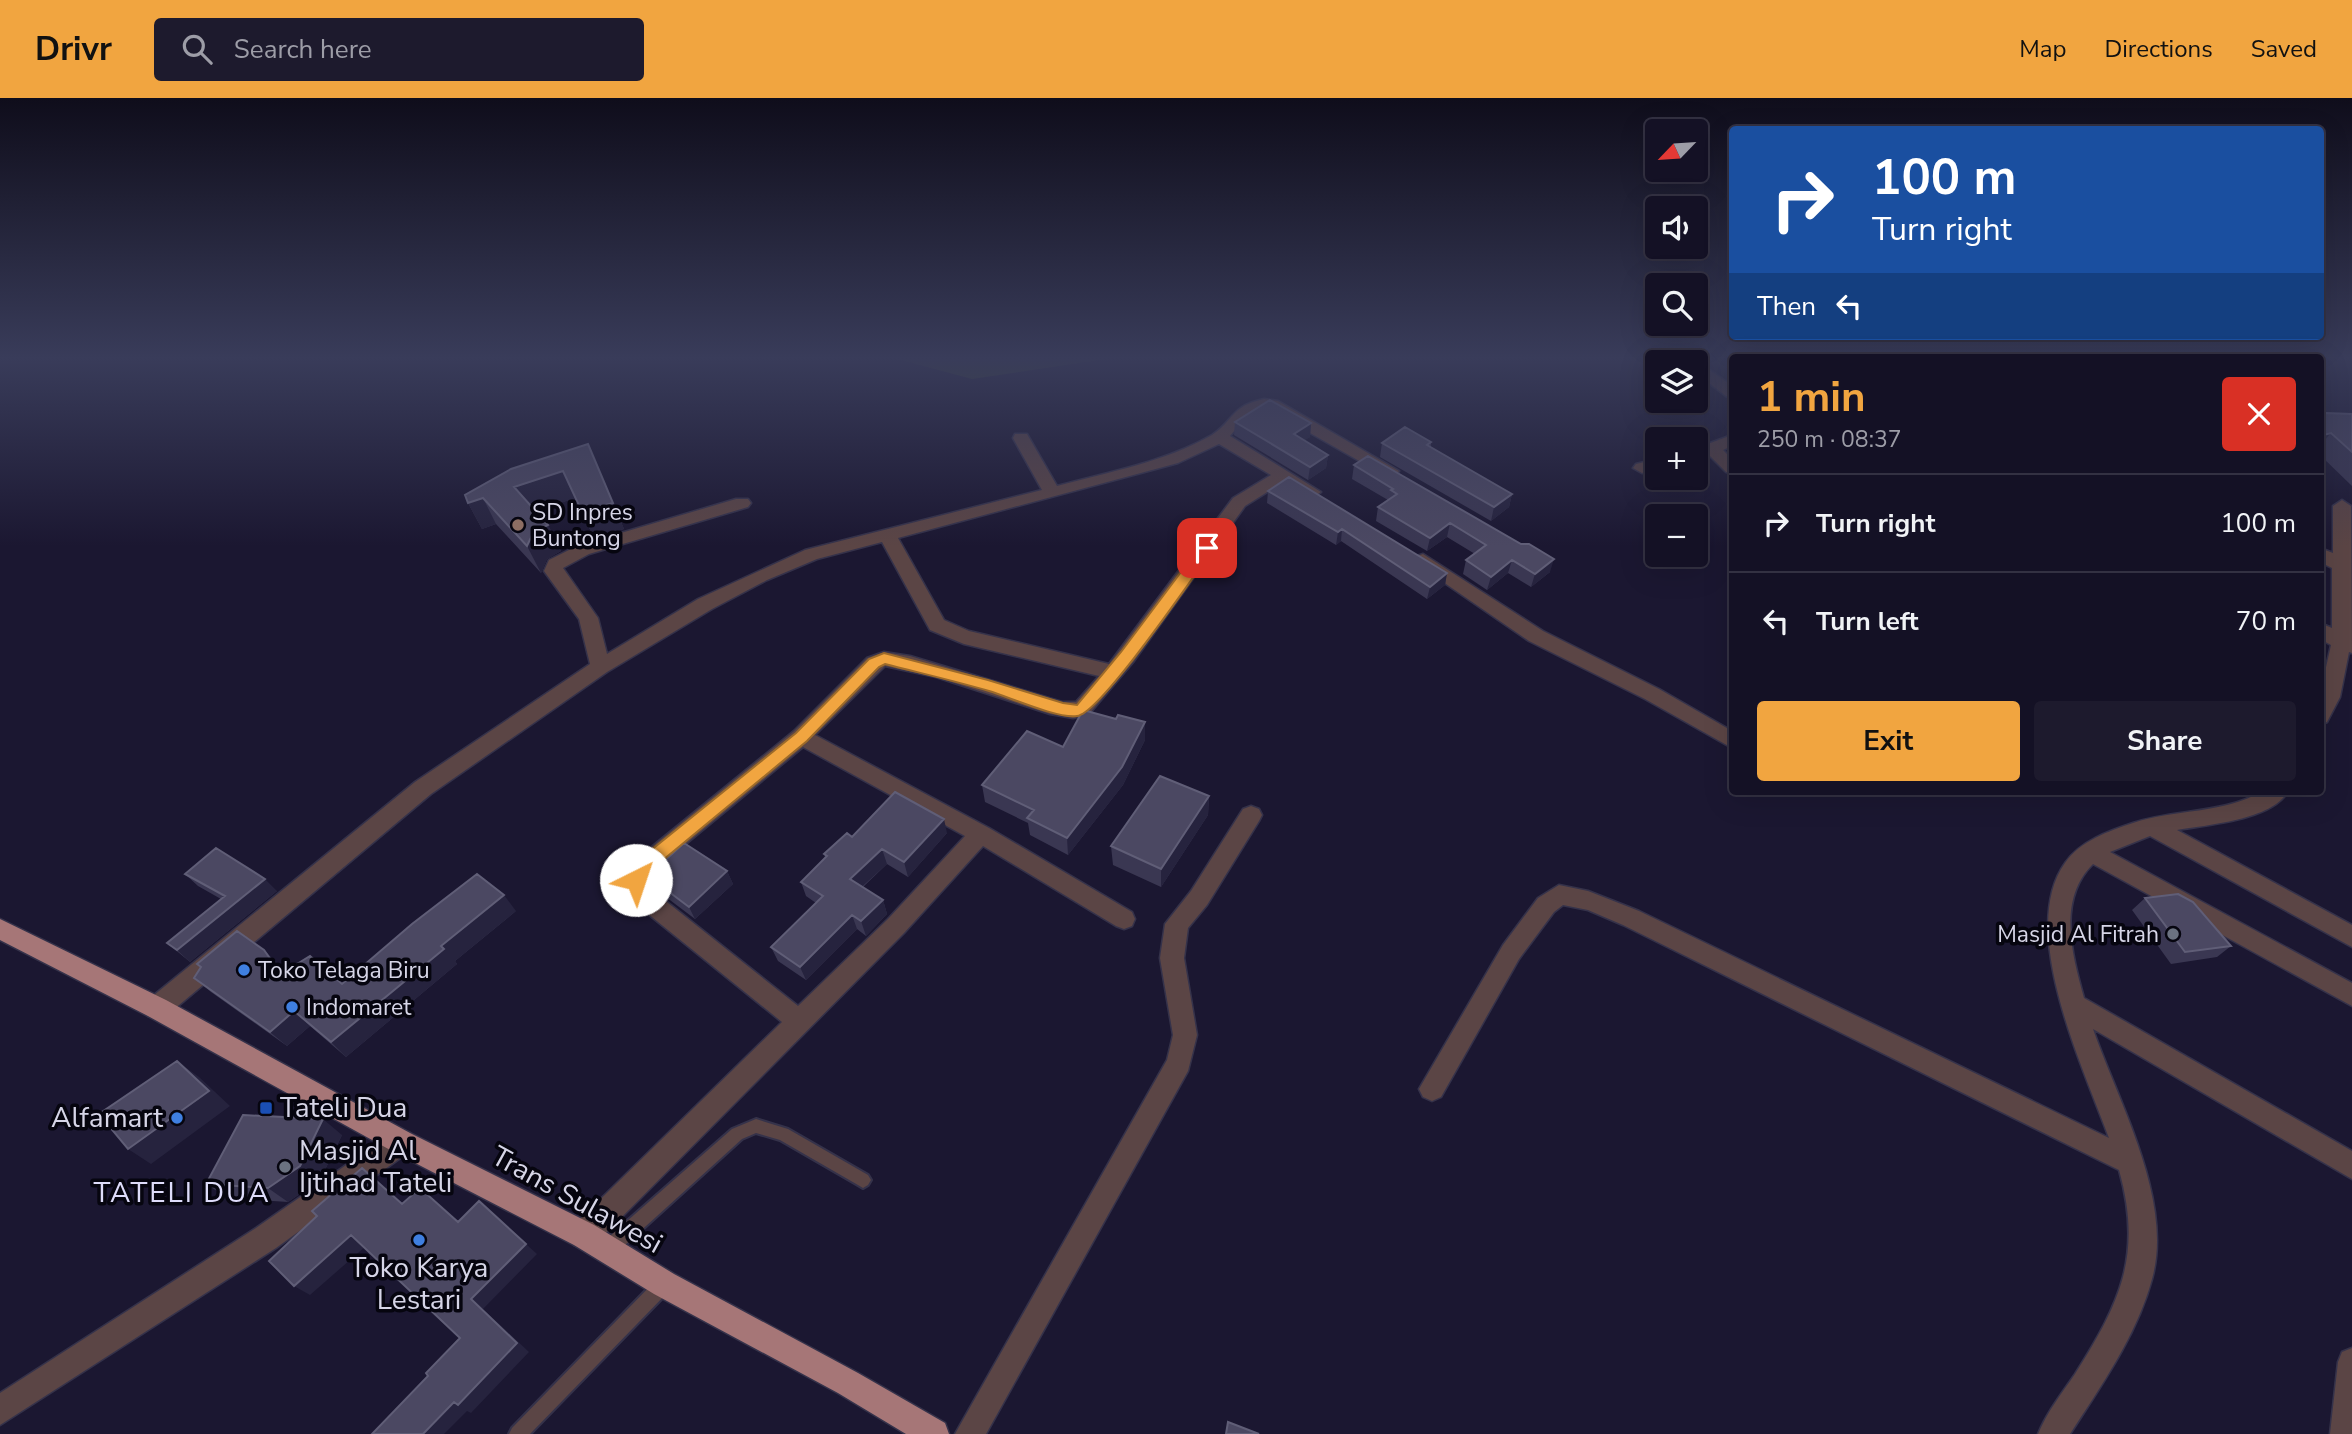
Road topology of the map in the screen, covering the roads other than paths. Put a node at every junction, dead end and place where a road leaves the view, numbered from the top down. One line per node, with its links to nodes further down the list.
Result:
1 (1237, 421): 3 (street)
2 (1303, 421): 10 (street)
3 (1220, 437): 9 (street); 11 (street)
4 (1021, 438): 11 (street)
5 (1729, 441): 6 (street)
6 (1708, 449)
7 (1708, 454): 8 (street)
8 (1729, 466)
9 (1283, 475): 12 (street); 22 (street)
10 (1410, 482)
11 (1052, 493): 15 (street)
12 (1326, 501)
13 (742, 503): 21 (street)
14 (2342, 506): 18 (street)
15 (887, 534): 21 (street); 22 (street)
16 (1402, 548): 25 (street)
17 (2324, 556): 18 (street)
18 (2340, 564): 20 (street)
19 (2324, 632): 20 (street)
20 (2346, 644): 23 (street)
21 (600, 667): 36 (street)
22 (1114, 672): 24 (street)
23 (2325, 694)
24 (801, 737): 29 (street); 37 (street)
25 (1729, 738)
26 (2263, 795): 28 (street)
27 (1251, 815): 50 (street)
28 (2152, 827): 30 (street); 33 (street)
29 (981, 834): 31 (street); 37 (street)
30 (2091, 852): 34 (street); 35 (street)
31 (1124, 919)
32 (0, 929): 36 (highway, Trans Sulawesi)
33 (2352, 937)
34 (2352, 995)
35 (2076, 1006): 40 (street); 41 (street)
36 (157, 1008): 39 (highway, Trans Sulawesi)
37 (799, 1021): 43 (street)
38 (1432, 1088): 40 (street)
39 (401, 1142): 43 (highway, Trans Sulawesi); 47 (street)
40 (2130, 1163): 51 (street)
41 (2352, 1166)
42 (863, 1180): 44 (lane)
43 (584, 1235): 44 (highway, Trans Sulawesi)
44 (608, 1250): 45 (highway, Trans Sulawesi)
45 (664, 1284): 48 (lane); 49 (highway, Trans Sulawesi)
46 (2352, 1362): 52 (street)
47 (0, 1410)
48 (518, 1434)
49 (934, 1434)
50 (970, 1434)
51 (2053, 1434)
52 (2345, 1434)

